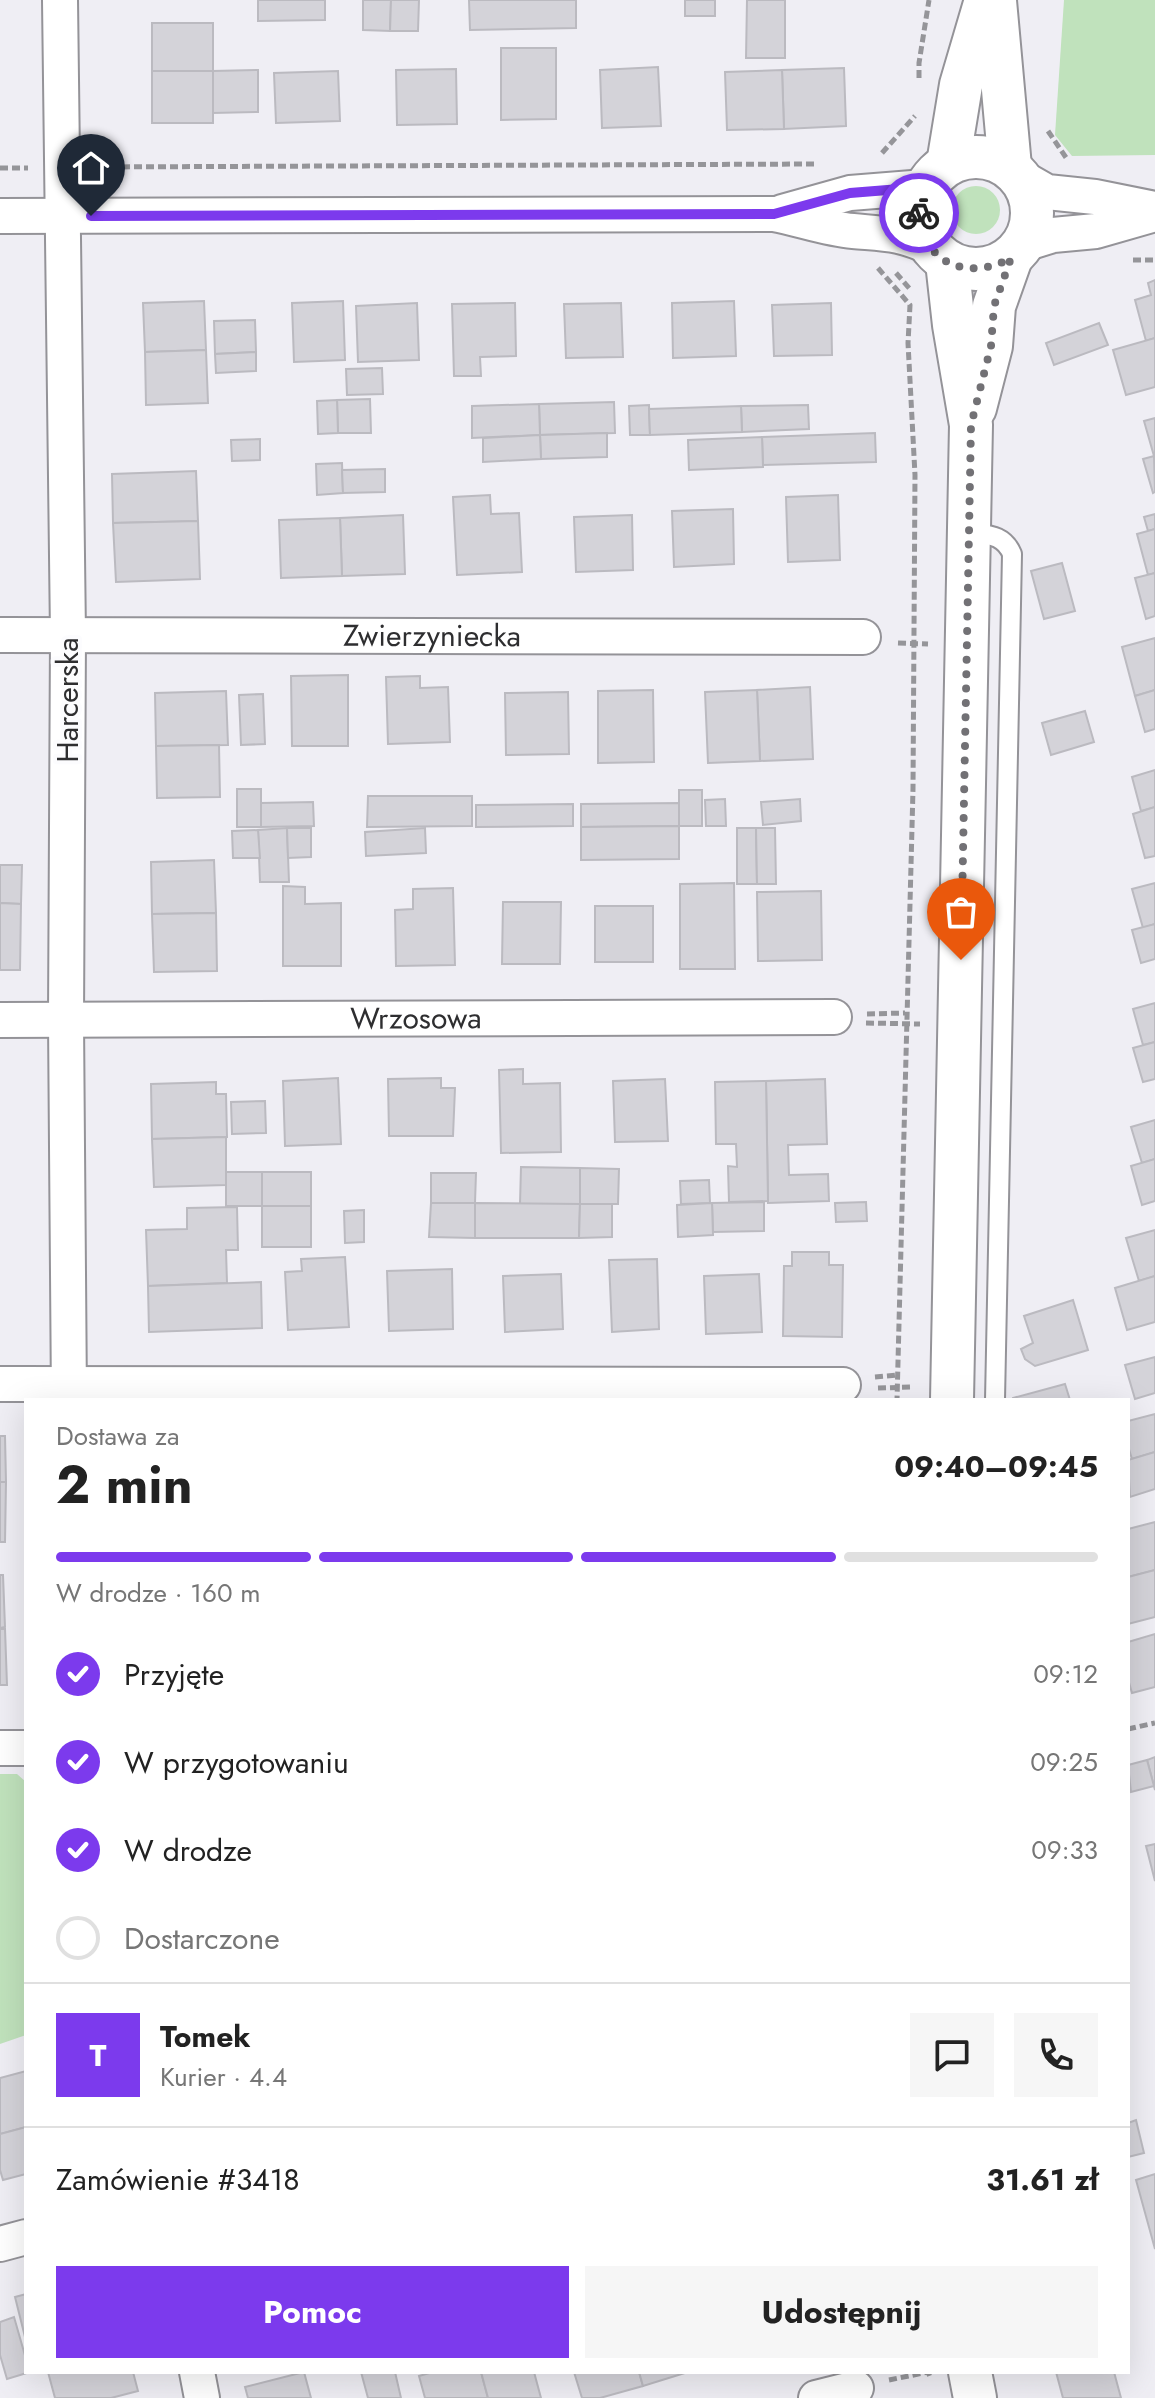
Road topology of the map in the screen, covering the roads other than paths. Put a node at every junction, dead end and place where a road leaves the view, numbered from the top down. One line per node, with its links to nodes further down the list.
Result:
1 (60, 0): 9 (street, Harcerska)
2 (986, 0): 5 (street)
3 (995, 0): 4 (street)
4 (1014, 172): 5 (street); 6 (street); 10 (street)
5 (937, 176): 7 (street); 11 (street)
6 (1155, 212): 10 (street)
7 (774, 214): 9 (street); 11 (street)
8 (0, 216): 9 (street)
9 (63, 216): 15 (street, Harcerska)
10 (1018, 251): 11 (street); 12 (street)
11 (939, 255): 12 (street)
12 (971, 425): 13 (street)
13 (970, 532): 23 (street); 24 (lane)
14 (0, 635): 15 (street, Zwierzyniecka)
15 (68, 635): 16 (street, Zwierzyniecka); 19 (street, Harcerska)
16 (863, 637)
17 (834, 1017): 19 (street, Wrzosowa)
18 (0, 1020): 19 (street, Wrzosowa)
19 (66, 1020): 22 (street, Harcerska)
20 (0, 1384): 22 (street)
21 (843, 1385): 22 (street)
22 (69, 1392)
23 (952, 1398)
24 (995, 1398)
25 (0, 1748): 26 (street)
26 (24, 1748)
27 (24, 2238): 28 (street)
28 (0, 2244)
29 (197, 2374): 32 (street)
30 (970, 2374): 34 (street)
31 (856, 2388): 33 (street)
32 (202, 2398)
33 (816, 2398)
34 (975, 2398)

